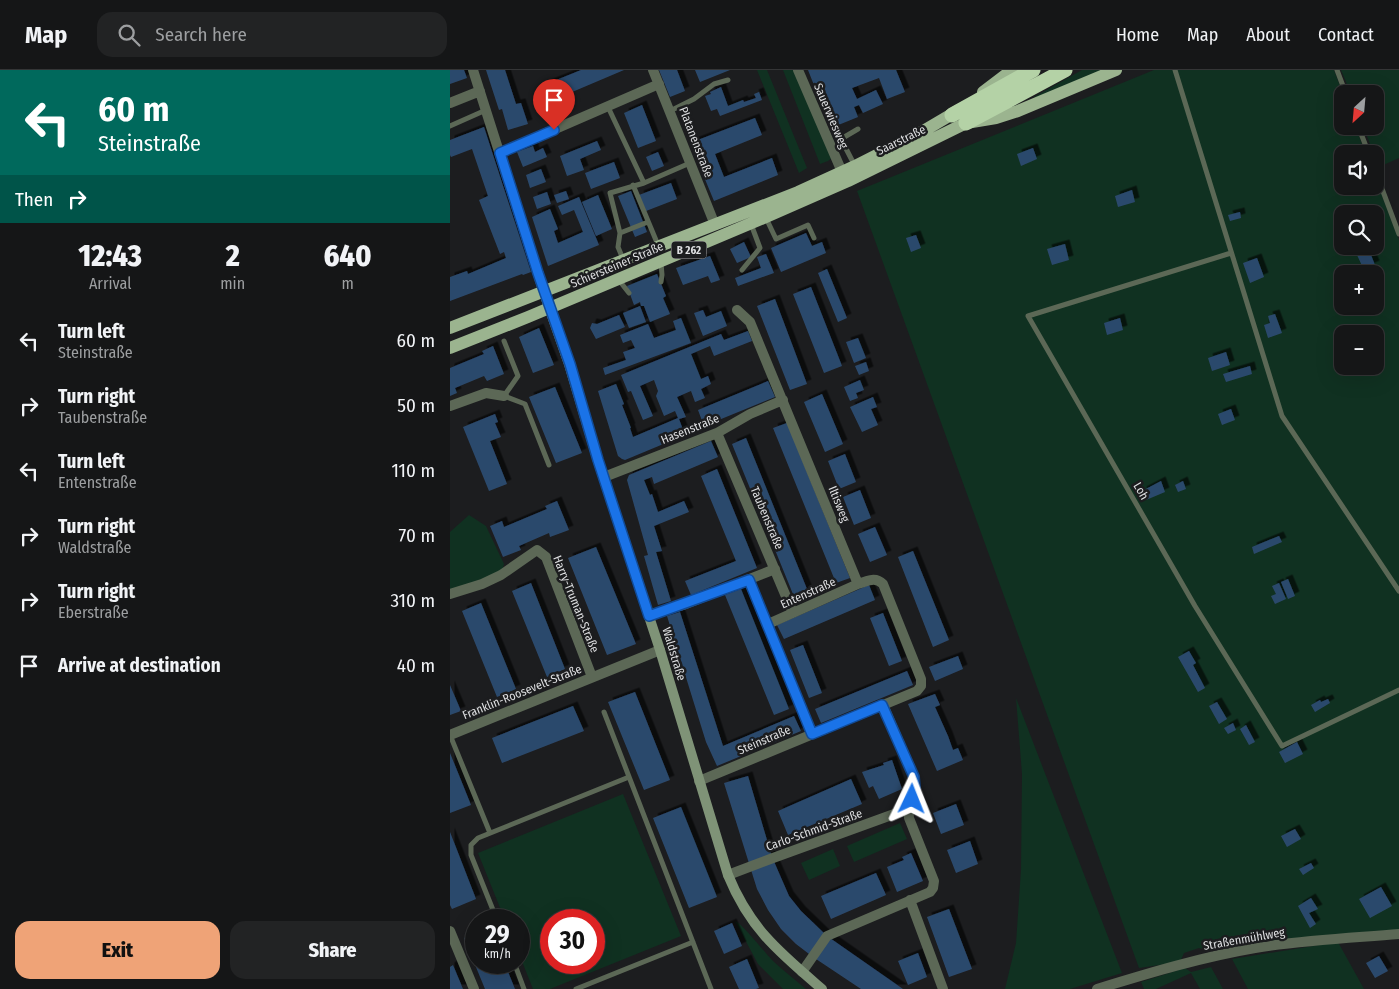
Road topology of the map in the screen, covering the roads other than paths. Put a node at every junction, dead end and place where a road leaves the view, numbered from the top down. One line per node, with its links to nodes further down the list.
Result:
1 (473, 70): 13 (street, Waldstraße)
2 (653, 70): 11 (street, Platanenstraße)
3 (798, 70): 25 (street, Sauerwiesweg)
4 (1012, 70): 18 (main road, B 262)
5 (1033, 70): 18 (highway, B 262)
6 (1065, 70): 19 (highway, B 262)
7 (1116, 70): 19 (main road, B 262)
8 (1175, 70): 37 (lane)
9 (1337, 70): 12 (lane)
10 (728, 80): 17 (lane)
11 (659, 84): 15 (street); 17 (street, Platanenstraße)
12 (1343, 85)
13 (480, 91): 14 (street); 16 (street, Waldstraße)
14 (450, 103)
15 (608, 107): 22 (street); 26 (lane)
16 (486, 110): 20 (lane); 22 (street, Waldstraße)
17 (670, 111): 23 (street, Platanenstraße)
18 (952, 115): 24 (main road, Saarstraße / B 262)
19 (966, 123): 25 (main road, Saarstraße / B 262)
20 (450, 126)
21 (858, 129): 24 (lane)
22 (500, 153): 43 (street, Waldstraße)
23 (690, 162): 26 (lane); 31 (street, Platanenstraße)
24 (855, 166): 25 (main road, Saarstraße / B 262)
25 (845, 177): 29 (main road, Schiersteiner Straße / B 262); 31 (main road, Schiersteiner Straße / B 262)
26 (644, 182): 27 (lane)
27 (633, 185): 30 (lane); 33 (lane)
28 (1384, 194): 34 (lane)
29 (766, 217): 32 (main road, Schiersteiner Straße / B 262); 35 (lane)
30 (648, 222): 33 (lane); 36 (lane)
31 (715, 224): 36 (main road, Schiersteiner Straße / B 262)
32 (751, 224): 39 (main road, Schiersteiner Straße / B 262); 40 (lane)
33 (620, 233): 38 (lane)
34 (1399, 234)
35 (814, 238)
36 (658, 245): 38 (main road, Schiersteiner Straße / B 262)
37 (1231, 252): 59 (lane); 66 (lane, Loh)
38 (623, 259): 43 (main road, Schiersteiner Straße / B 262)
39 (661, 261): 41 (main road, Schiersteiner Straße / B 262); 42 (lane)
40 (742, 270)
41 (618, 278): 44 (lane); 45 (main road, Schiersteiner Straße / B 262)
42 (661, 282)
43 (543, 290): 45 (street, Waldstraße); 47 (main road, Schiersteiner Straße / B 262)
44 (629, 293)
45 (550, 307): 49 (main road, Schiersteiner Straße / B 262); 55 (street, Waldstraße)
46 (737, 310): 51 (street, Iltisweg)
47 (450, 328)
48 (504, 341): 50 (lane)
49 (450, 348)
50 (504, 396): 52 (street); 54 (lane)
51 (783, 400): 53 (street, Hasenstraße); 58 (street, Iltisweg)
52 (450, 406)
53 (718, 433): 55 (street, Hasenstraße); 56 (street, Taubenstraße)
54 (549, 465)
55 (604, 477): 62 (street, Waldstraße)
56 (775, 570): 57 (street); 61 (street, Taubenstraße)
57 (749, 580): 62 (street); 63 (street)
58 (858, 584): 61 (street, Entenstraße); 67 (street, Steinstraße)
59 (1399, 591)
60 (450, 594): 65 (street, Harry-Truman-Straße)
61 (793, 613): 63 (street, Entenstraße)
62 (649, 616): 64 (street, Waldstraße)
63 (768, 624): 69 (street)
64 (660, 650): 65 (street, Franklin-Roosevelt-Straße); 72 (street, Waldstraße)
65 (592, 676): 70 (street, Franklin-Roosevelt-Straße)
66 (1399, 690)
67 (882, 705): 69 (street, Steinstraße); 73 (street)
68 (604, 712): 71 (lane)
69 (812, 734): 72 (street, Steinstraße)
70 (450, 735): 74 (lane)
71 (629, 777): 74 (lane); 80 (lane)
72 (699, 781): 75 (street, Waldstraße)
73 (908, 809): 75 (street, Carlo-Schmid-Straße); 76 (street)
74 (490, 833): 77 (lane)
75 (728, 876): 81 (street, Waldstraße)
76 (910, 900): 81 (street); 88 (street)
77 (493, 909)
78 (450, 931): 83 (street)
79 (1399, 934): 89 (street, Straßenmühlweg)
80 (693, 942): 85 (lane); 86 (lane)
81 (802, 972): 87 (street, Waldstraße)
82 (518, 974): 84 (lane)
83 (474, 989)
84 (524, 989)
85 (576, 989)
86 (711, 989)
87 (822, 989)
88 (943, 989)
89 (1097, 989)

